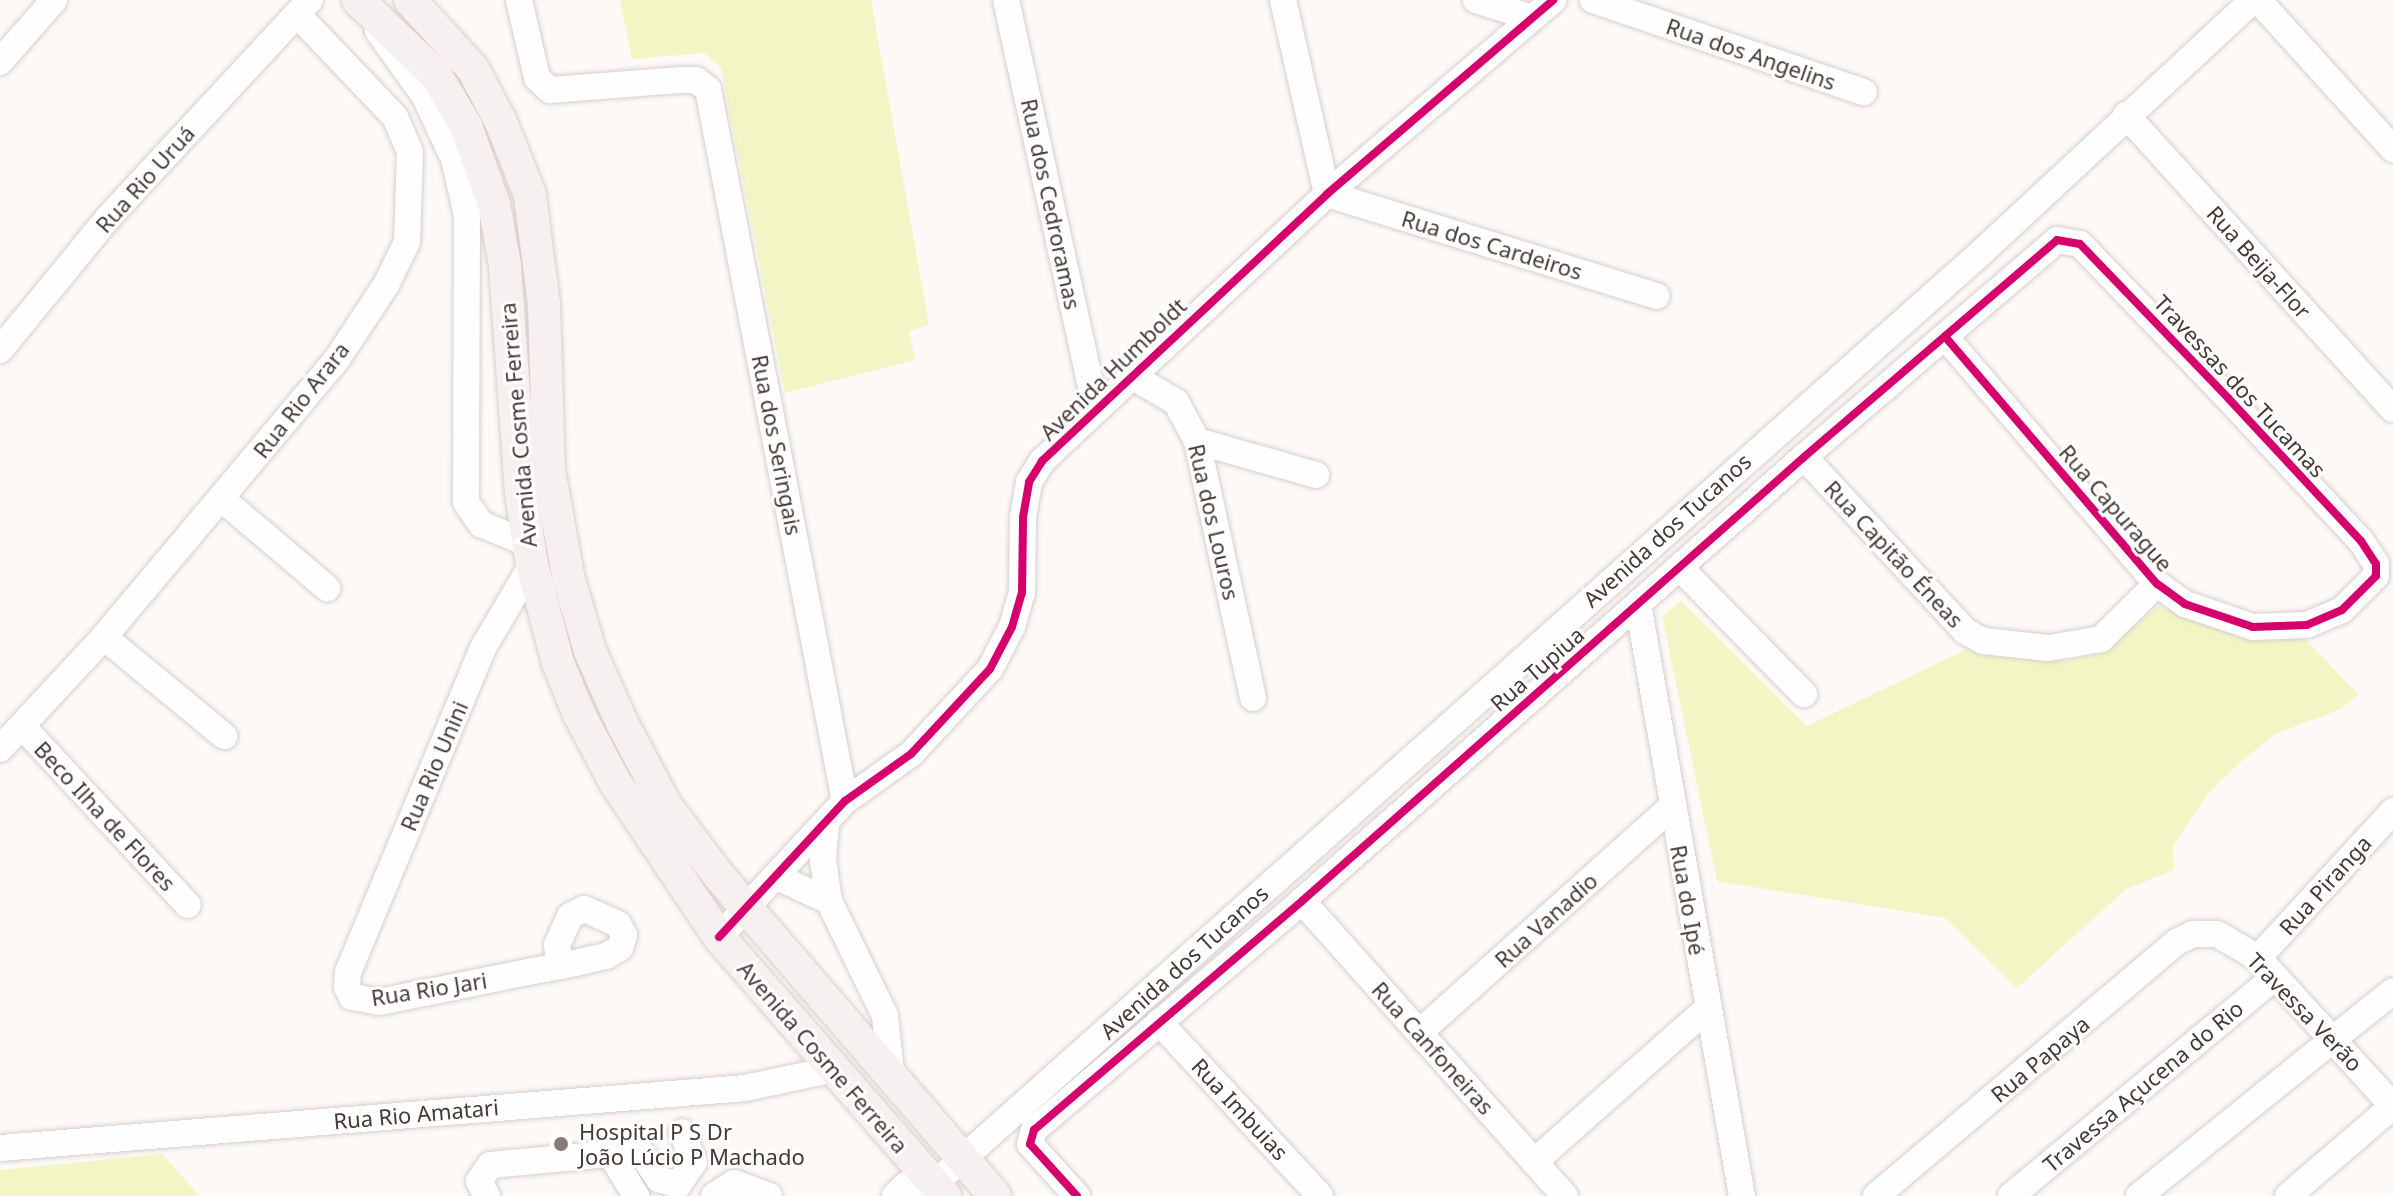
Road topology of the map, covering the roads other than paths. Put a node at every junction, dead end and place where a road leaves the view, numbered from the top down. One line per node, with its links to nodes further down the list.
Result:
1 (54, 0): 13 (street)
2 (410, 0): 49 (main road, Avenida Cosme Ferreira)
3 (519, 0): 41 (street, Rua dos Seringais)
4 (1006, 0): 23 (street, Rua dos Cedroramas)
5 (1283, 0): 17 (street)
6 (1476, 0): 12 (street)
7 (1553, 0): 12 (street, Avenida Humboldt)
8 (1593, 0): 14 (street, Rua dos Angelins)
9 (2256, 0): 15 (street, Avenida dos Tucanos); 16 (street)
10 (359, 1): 29 (main road, Avenida Cosme Ferreira); 29 (street)
11 (304, 7): 21 (street, Rua Rio Uruá); 28 (street, Rua Rio Arara)
12 (1530, 17): 17 (street, Avenida Humboldt)
13 (0, 62)
14 (1864, 92)
15 (2126, 115): 24 (street, Rua Beija-Flor); 66 (street, Avenida dos Tucanos)
16 (2393, 149)
17 (1327, 194): 19 (street, Rua dos Cardeiros); 22 (street, Avenida Humboldt)
18 (2064, 238): 20 (street, Rua Tupiua); 31 (street, Travessas dos Tucamas)
19 (1657, 296)
20 (1945, 337): 26 (street, Rua Tupiua); 32 (street, Rua Capurague)
21 (0, 350)
22 (1130, 375): 23 (street, Avenida Humboldt); 25 (street, Rua dos Louros)
23 (1096, 408): 41 (street, Avenida Humboldt)
24 (2393, 409)
25 (1197, 441): 27 (street); 37 (street, Rua dos Louros)
26 (1804, 457): 30 (street, Rua Tupiua); 32 (street, Rua Capitão Éneas)
27 (1316, 475)
28 (222, 499): 33 (street); 35 (street, Rua Rio Arara)
29 (530, 555): 51 (main road, Avenida Cosme Ferreira); 54 (street, Rua Rio Unini)
30 (1680, 568): 34 (street, Rua Tupiua); 36 (street)
31 (2377, 571): 32 (street, Rua Capurague)
32 (2157, 584)
33 (327, 588)
34 (1638, 604): 42 (street, Rua do Ipé); 47 (street, Rua Tupiua)
35 (104, 637): 38 (street, Rua Rio Arara); 39 (street)
36 (1804, 694)
37 (1253, 698)
38 (22, 726): 40 (street, Rua Rio Arara); 48 (street, Beco Ilha de Flores)
39 (224, 736)
40 (0, 749)
41 (845, 801): 44 (street, Avenida Humboldt)
42 (1672, 807): 56 (street, Rua do Ipé); 58 (street, Rua Vanadio)
43 (2393, 811): 53 (street, Rua Piranga)
44 (826, 825): 45 (street, Avenida Humboldt); 46 (street)
45 (775, 876): 46 (street); 49 (street, Avenida Humboldt)
46 (829, 901): 61 (street)
47 (1302, 901): 57 (street, Rua Tupiua); 58 (street, Rua Canfoneiras)
48 (188, 905)
49 (748, 908): 51 (street, Avenida Humboldt); 61 (main road, Avenida Cosme Ferreira)
50 (2208, 933): 53 (street, Travessa Verão); 79 (street, Rua Papaya)
51 (719, 937): 60 (main road, Avenida Cosme Ferreira)
52 (560, 966): 54 (street, Rua Rio Jari)
53 (2266, 968): 59 (street, Travessa Verão); 80 (street, Travessa Açucena do Rio)
54 (348, 972)
55 (2393, 991): 59 (street)
56 (1707, 1009): 67 (street); 78 (street, Rua do Ipé)
57 (1159, 1022): 75 (street, Rua Tupiua); 76 (street, Rua Imbuias)
58 (1420, 1032): 67 (street, Rua Canfoneiras)
59 (2335, 1042): 62 (street, Travessa Verão); 81 (street)
60 (830, 1070): 64 (street, Rua Rio Amatari); 68 (main road, Avenida Cosme Ferreira)
61 (891, 1073): 66 (main road, Avenida Cosme Ferreira)
62 (2393, 1106): 82 (street)
63 (682, 1132): 65 (street)
64 (0, 1148)
65 (612, 1156): 69 (street); 70 (street)
66 (963, 1160): 68 (street, Avenida dos Tucanos); 74 (main road, Avenida Cosme Ferreira)
67 (1534, 1162): 77 (street, Rua Canfoneiras)
68 (936, 1192): 73 (street)
69 (487, 1196)
70 (636, 1196)
71 (714, 1196): 72 (street)
72 (769, 1196)
73 (895, 1196)
74 (995, 1196)
75 (1077, 1196)
76 (1320, 1196)
77 (1565, 1196)
78 (1742, 1196)
79 (1876, 1196)
80 (2011, 1196)
81 (2139, 1196)
82 (2288, 1196)

